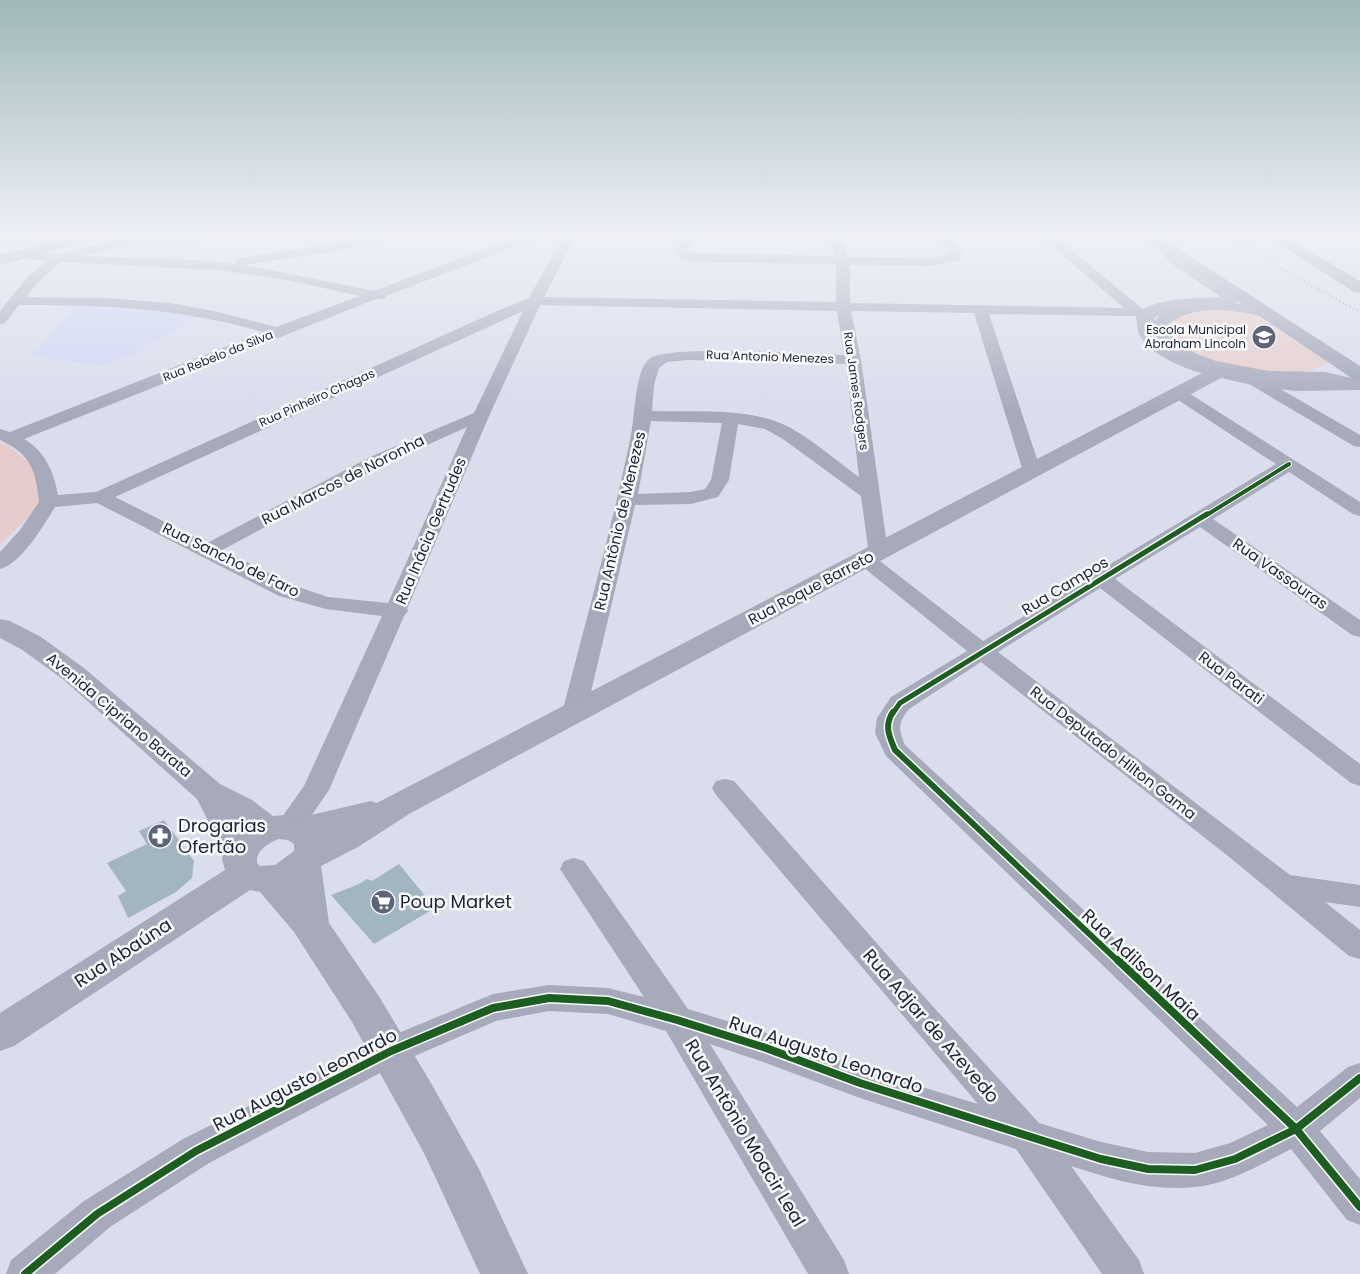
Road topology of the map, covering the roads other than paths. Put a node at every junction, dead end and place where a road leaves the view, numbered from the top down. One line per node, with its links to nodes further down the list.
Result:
1 (24, 292): 11 (street)
2 (363, 292): 10 (street)
3 (388, 292): 10 (street, Rua Rebelo da Silva)
4 (540, 292): 12 (street, Rua Inácia Gertrudes)
5 (844, 292): 13 (street, Rua James Rodgers)
6 (1115, 292): 17 (street)
7 (1226, 292): 17 (street)
8 (1234, 292): 15 (main road)
9 (1257, 292): 19 (main road)
10 (379, 296): 18 (street, Rua Rebelo da Silva)
11 (17, 301): 16 (street); 18 (street)
12 (535, 301): 13 (street); 29 (street, Rua Inácia Gertrudes); 37 (street, Rua Pinheiro Chagas)
13 (844, 306): 14 (street); 22 (street, Rua James Rodgers)
14 (980, 309): 17 (street); 35 (street)
15 (1266, 313): 17 (street); 23 (main road)
16 (0, 320)
17 (1149, 320): 24 (street)
18 (277, 332): 32 (street, Rua Rebelo da Silva)
19 (1335, 348): 20 (main road); 23 (main road)
20 (1360, 354)
21 (688, 355): 22 (street, Rua Antonio Menezes); 30 (street, Rua Antônio de Menezes)
22 (853, 360): 36 (street, Rua James Rodgers)
23 (1351, 364): 25 (street); 27 (main road)
24 (1221, 370): 25 (street); 26 (street); 28 (street, Rua Roque Barreto)
25 (1321, 376): 27 (street)
26 (1255, 381): 27 (street); 33 (street)
27 (1359, 381)
28 (1178, 393): 34 (street); 35 (street, Rua Roque Barreto)
29 (481, 416): 42 (street, Rua Marcos de Noronha); 46 (street, Rua Inácia Gertrudes)
30 (643, 416): 31 (street); 38 (street, Rua Antônio de Menezes)
31 (731, 418): 36 (street); 38 (street)
32 (5, 436): 39 (street)
33 (1360, 442)
34 (1289, 464): 40 (street); 41 (street, Rua Campos)
35 (1032, 471): 43 (street, Rua Roque Barreto)
36 (871, 494): 43 (street, Rua James Rodgers)
37 (100, 497): 39 (street); 42 (street, Rua Sancho de Faro)
38 (627, 500): 50 (street, Rua Antônio de Menezes)
39 (49, 502): 44 (street)
40 (1360, 510)
41 (1201, 519): 45 (street, Rua Campos); 48 (street, Rua Vassouras)
42 (208, 550): 46 (street, Rua Sancho de Faro)
43 (872, 556): 49 (street, Rua Deputado Hilton Gama); 50 (street, Rua Roque Barreto)
44 (0, 563)
45 (1101, 579): 49 (street, Rua Campos); 52 (street, Rua Parati)
46 (397, 611): 55 (street, Rua Inácia Gertrudes)
47 (0, 627): 54 (street, Avenida Cipriano Barata)
48 (1360, 630)
49 (981, 652): 51 (street, Rua Campos); 58 (street, Rua Deputado Hilton Gama)
50 (574, 713): 55 (street, Rua Roque Barreto)
51 (894, 750): 66 (street, Rua Adilson Maia)
52 (1360, 777)
53 (725, 788): 67 (street, Rua Adjar de Azevedo)
54 (209, 792): 55 (street, Avenida Cipriano Barata); 56 (street, Avenida Cipriano Barata)
55 (293, 842): 56 (street); 56 (street); 60 (street)
56 (252, 868): 60 (street, Avenida Cipriano Barata); 63 (street, Rua Abaúna)
57 (574, 869): 62 (street, Rua Antônio Moacir Leal)
58 (1284, 885): 59 (street); 61 (street, Rua Deputado Hilton Gama)
59 (1360, 896)
60 (311, 926): 64 (street, Avenida Cipriano Barata)
61 (1360, 947)
62 (677, 1020): 64 (street, Rua Augusto Leonardo); 67 (street, Rua Augusto Leonardo); 71 (street, Rua Antônio Moacir Leal)
63 (1, 1031)
64 (391, 1051): 69 (street, Rua Augusto Leonardo); 70 (street, Avenida Cipriano Barata)
65 (1360, 1078): 66 (street, Rua Augusto Leonardo)
66 (1296, 1129): 67 (street, Rua Augusto Leonardo); 68 (street, Rua Adilson Maia)
67 (1027, 1135): 72 (street, Rua Adjar de Azevedo)
68 (1360, 1207)
69 (25, 1274)
70 (504, 1274)
71 (830, 1274)
72 (1124, 1274)

